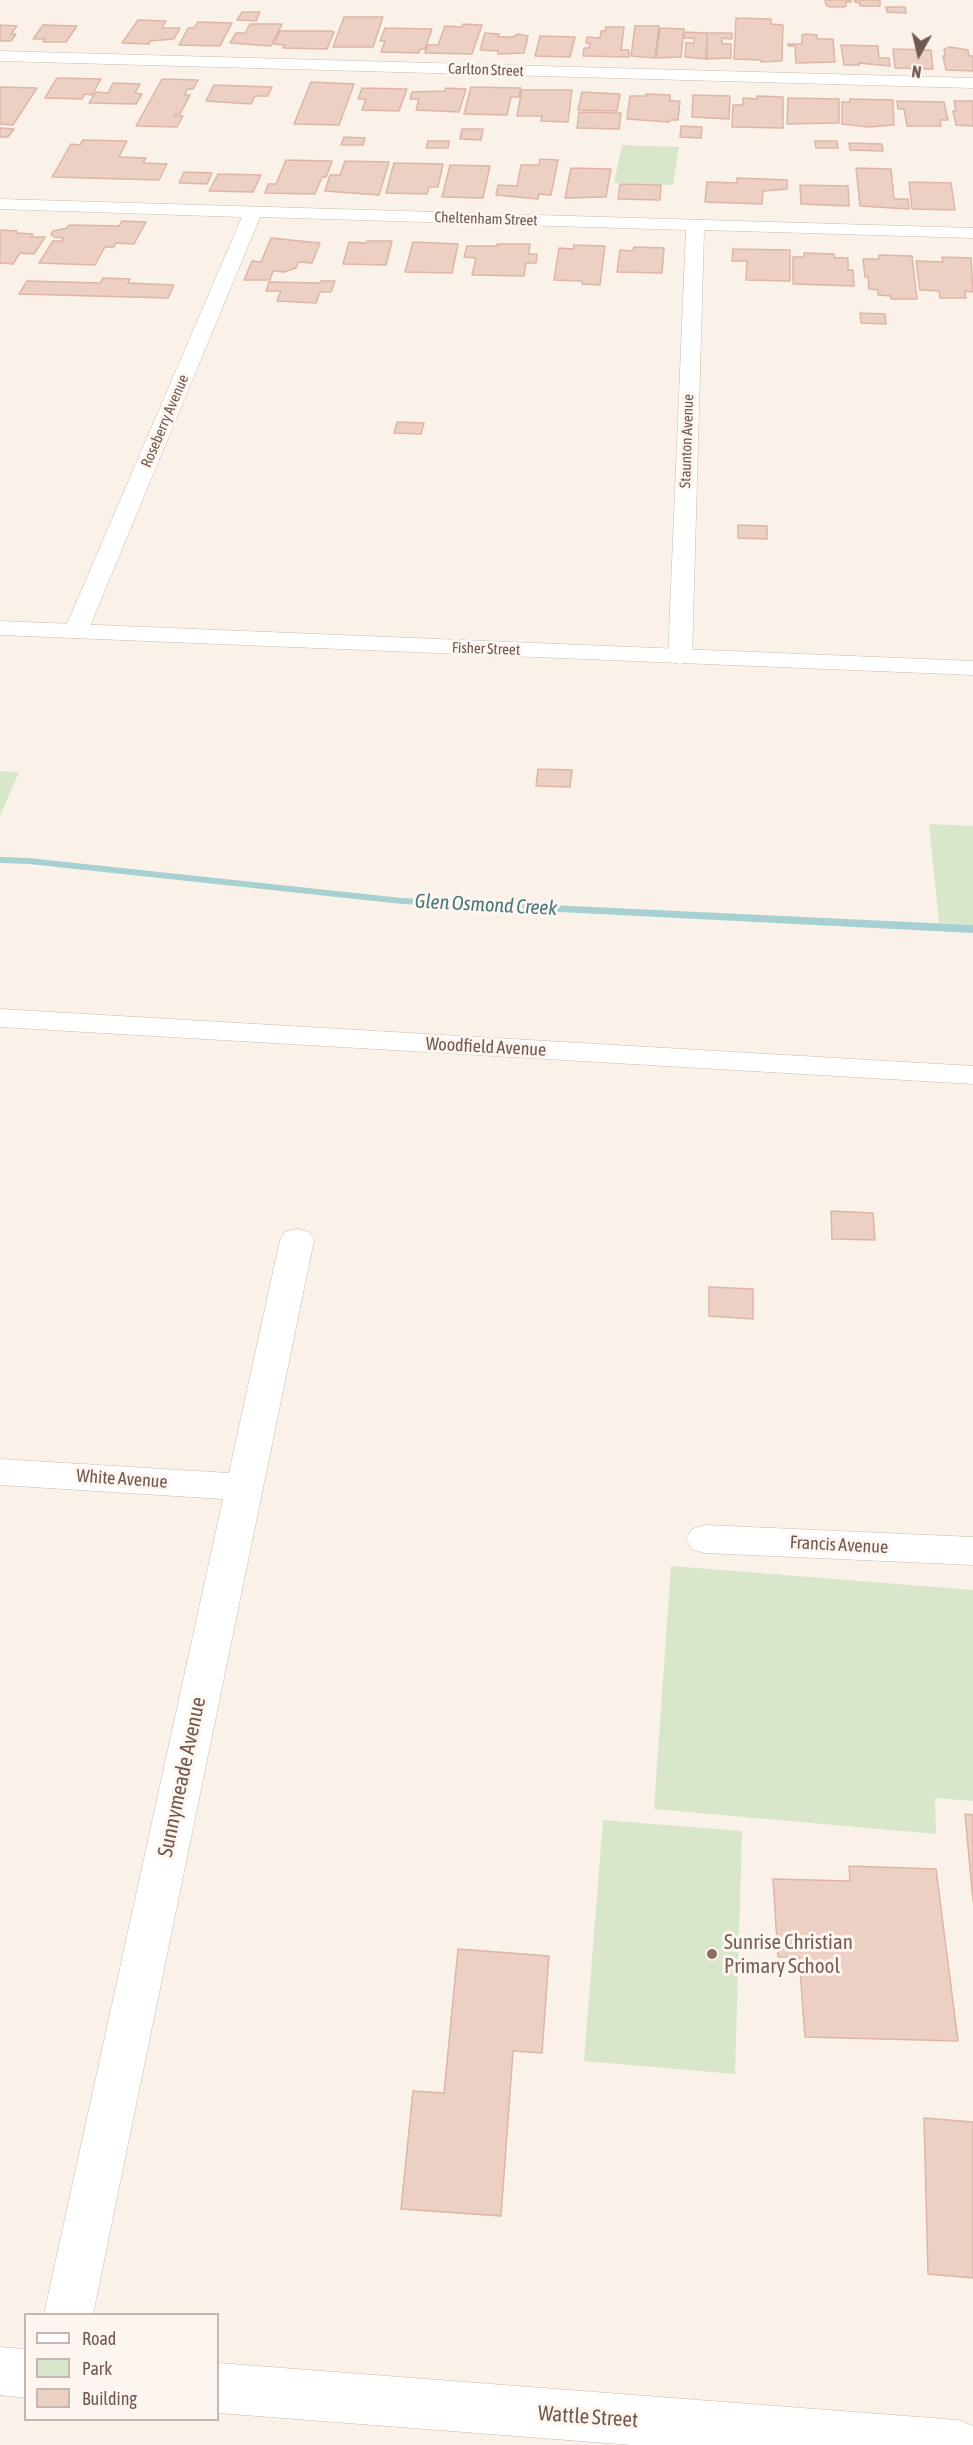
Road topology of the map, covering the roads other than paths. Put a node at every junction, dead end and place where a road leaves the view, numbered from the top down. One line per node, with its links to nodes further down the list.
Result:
1 (0, 56): 2 (street, Carlton Street)
2 (973, 83)
3 (0, 204): 4 (street, Cheltenham Street)
4 (253, 212): 5 (street, Cheltenham Street); 8 (street, Roseberry Avenue)
5 (695, 225): 6 (street, Cheltenham Street); 9 (street, Staunton Avenue)
6 (973, 233)
7 (0, 628): 8 (street, Fisher Street)
8 (76, 631): 9 (street, Fisher Street)
9 (680, 657): 10 (street, Fisher Street)
10 (973, 668)
11 (0, 1018): 12 (street, Woodfield Avenue)
12 (973, 1075)
13 (297, 1240): 15 (street, Sunnymeade Avenue)
14 (0, 1472): 15 (street, White Avenue)
15 (244, 1487): 18 (street, Sunnymeade Avenue)
16 (705, 1539): 17 (street, Francis Avenue)
17 (973, 1551)
18 (68, 2313)
19 (0, 2371): 20 (street)
20 (24, 2373)
21 (219, 2388): 22 (street, Wattle Street)
22 (888, 2442): 23 (street, Wattle Street)
23 (958, 2445)

